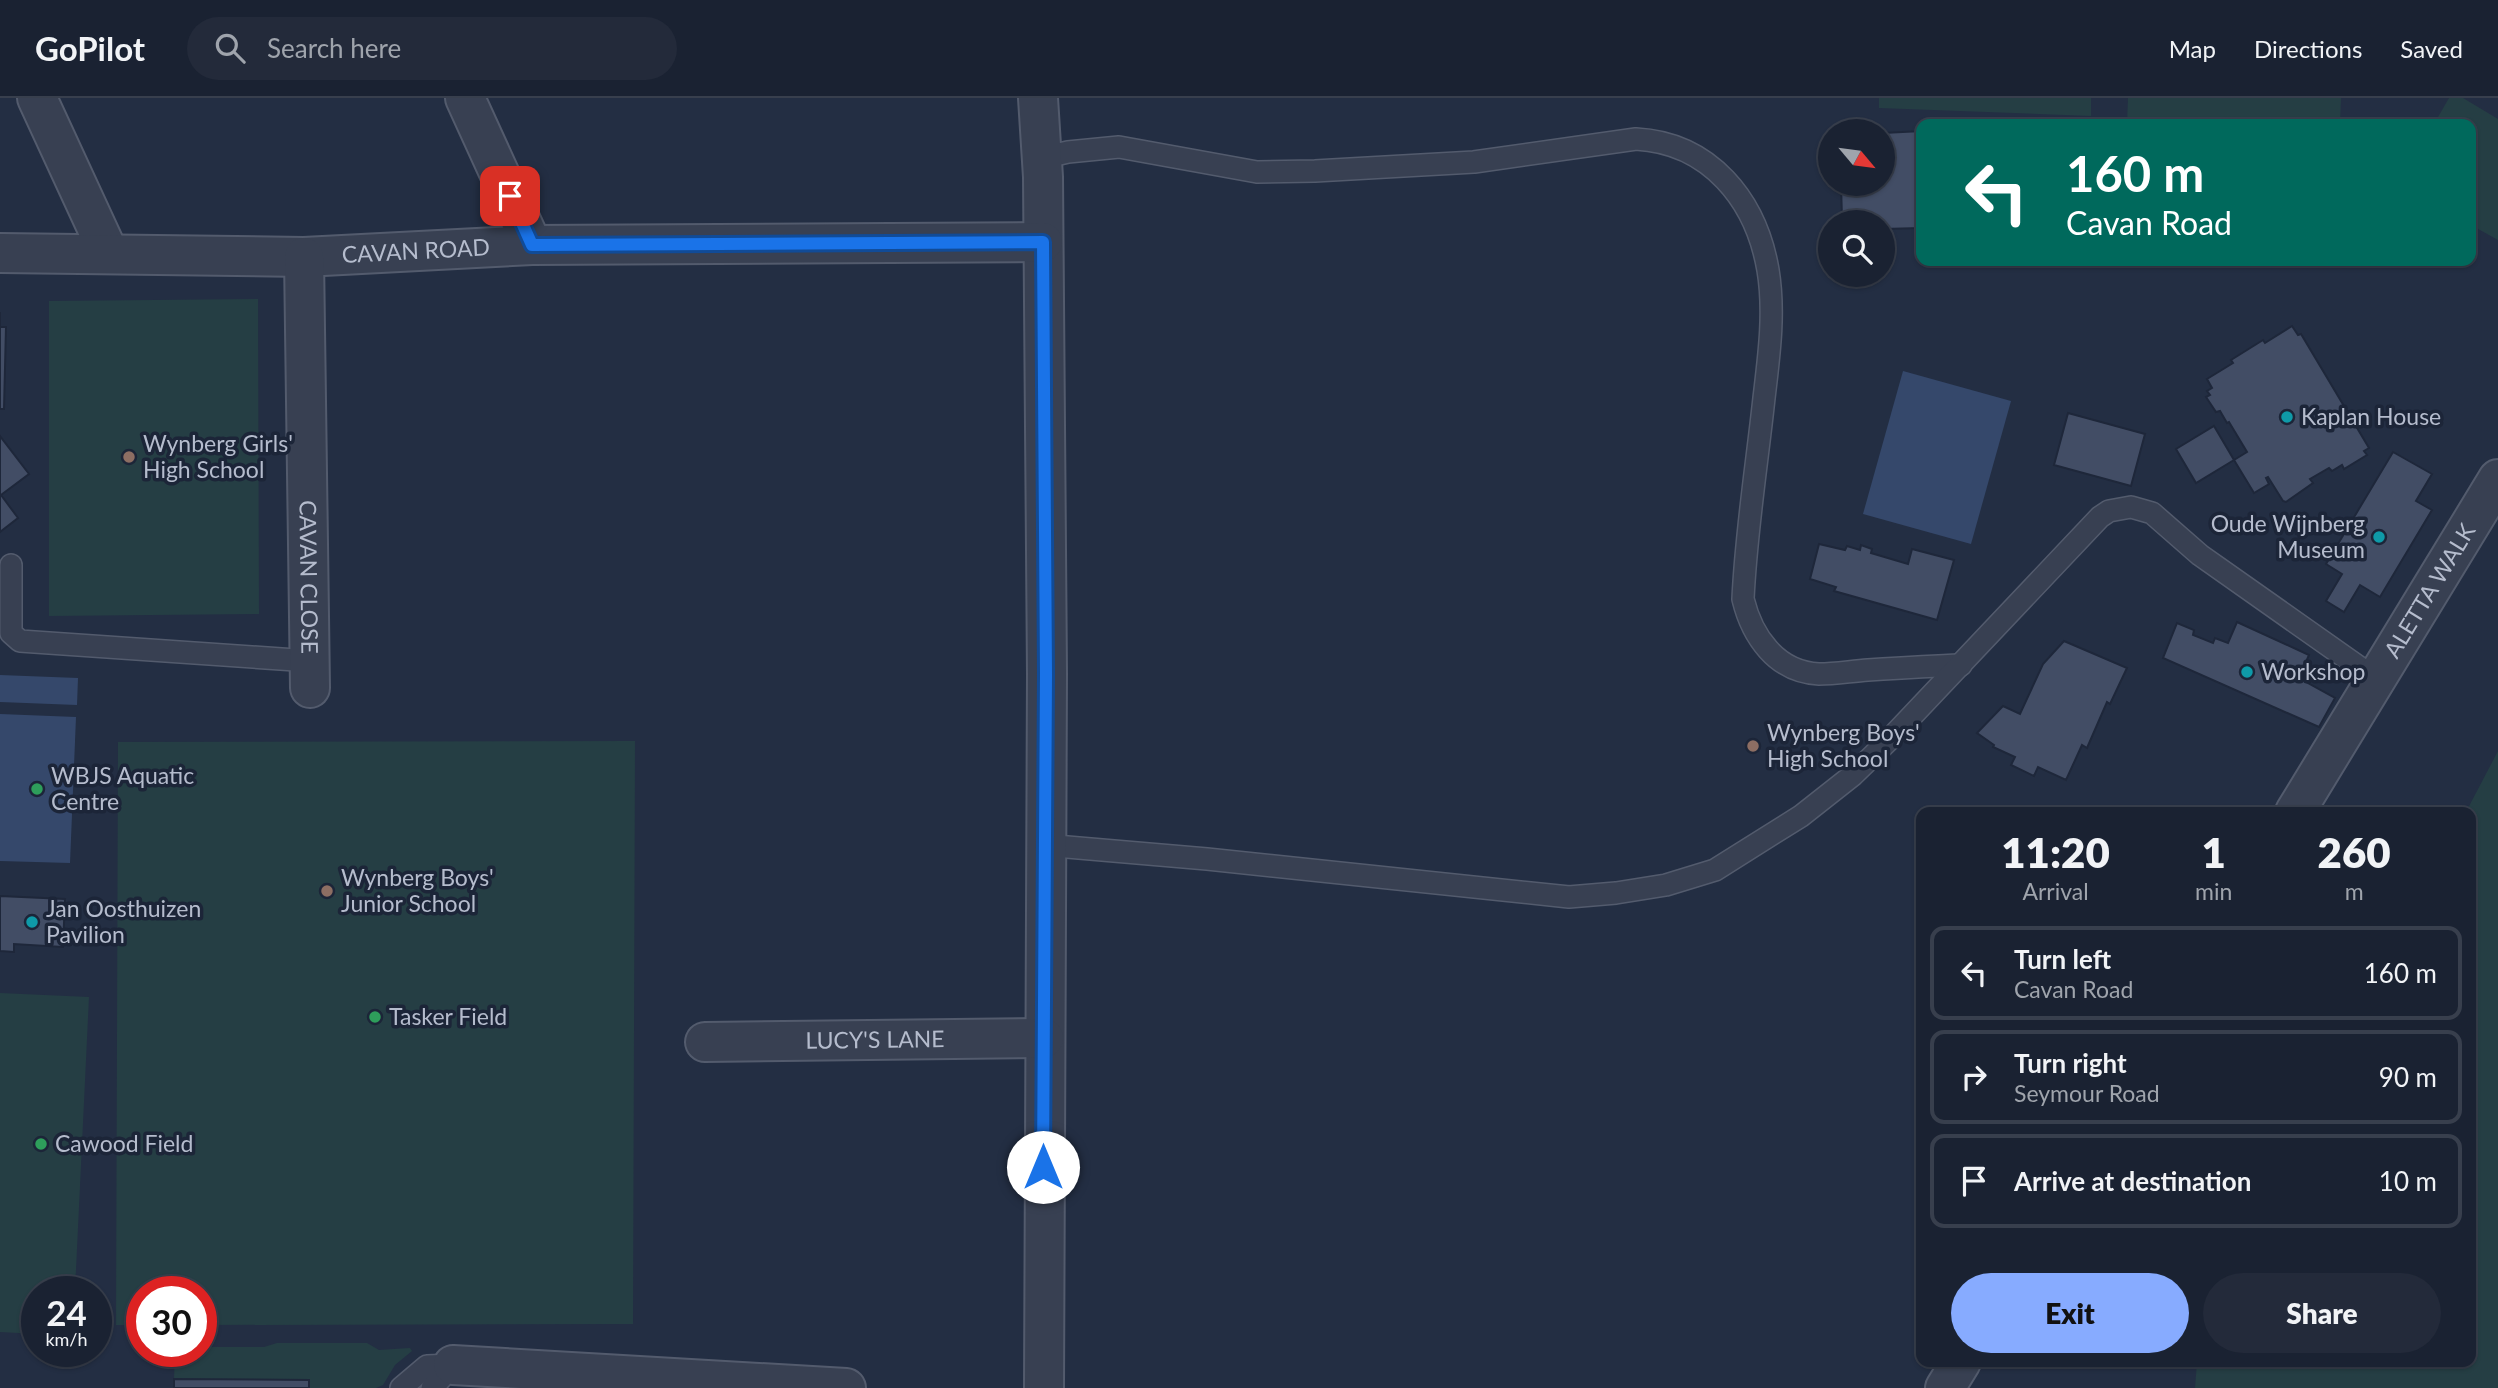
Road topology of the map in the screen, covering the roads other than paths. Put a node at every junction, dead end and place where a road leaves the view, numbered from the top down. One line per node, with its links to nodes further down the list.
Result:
1 (37, 98): 8 (street)
2 (465, 98): 6 (street)
3 (1038, 98): 4 (street)
4 (1042, 158): 5 (street); 12 (lane)
5 (1043, 242): 6 (street, CAVAN ROAD); 16 (street)
6 (532, 245): 9 (street, CAVAN ROAD)
7 (0, 253): 8 (street, CAVAN ROAD)
8 (109, 254): 9 (street, CAVAN ROAD)
9 (304, 257): 13 (street, CAVAN CLOSE)
10 (2498, 479): 14 (street, ALETTA WALK)
11 (11, 565): 13 (lane)
12 (1961, 664): 14 (lane); 16 (lane)
13 (310, 675)
14 (2375, 679): 15 (street, ALETTA WALK)
15 (2298, 807)
16 (1044, 845): 17 (street)
17 (1044, 1038): 18 (street, LUCY'S LANE); 23 (street)
18 (705, 1042)
19 (1958, 1367): 24 (street)
20 (443, 1376): 21 (lane); 22 (street)
21 (401, 1388)
22 (846, 1388)
23 (1044, 1388)
24 (1945, 1388)

